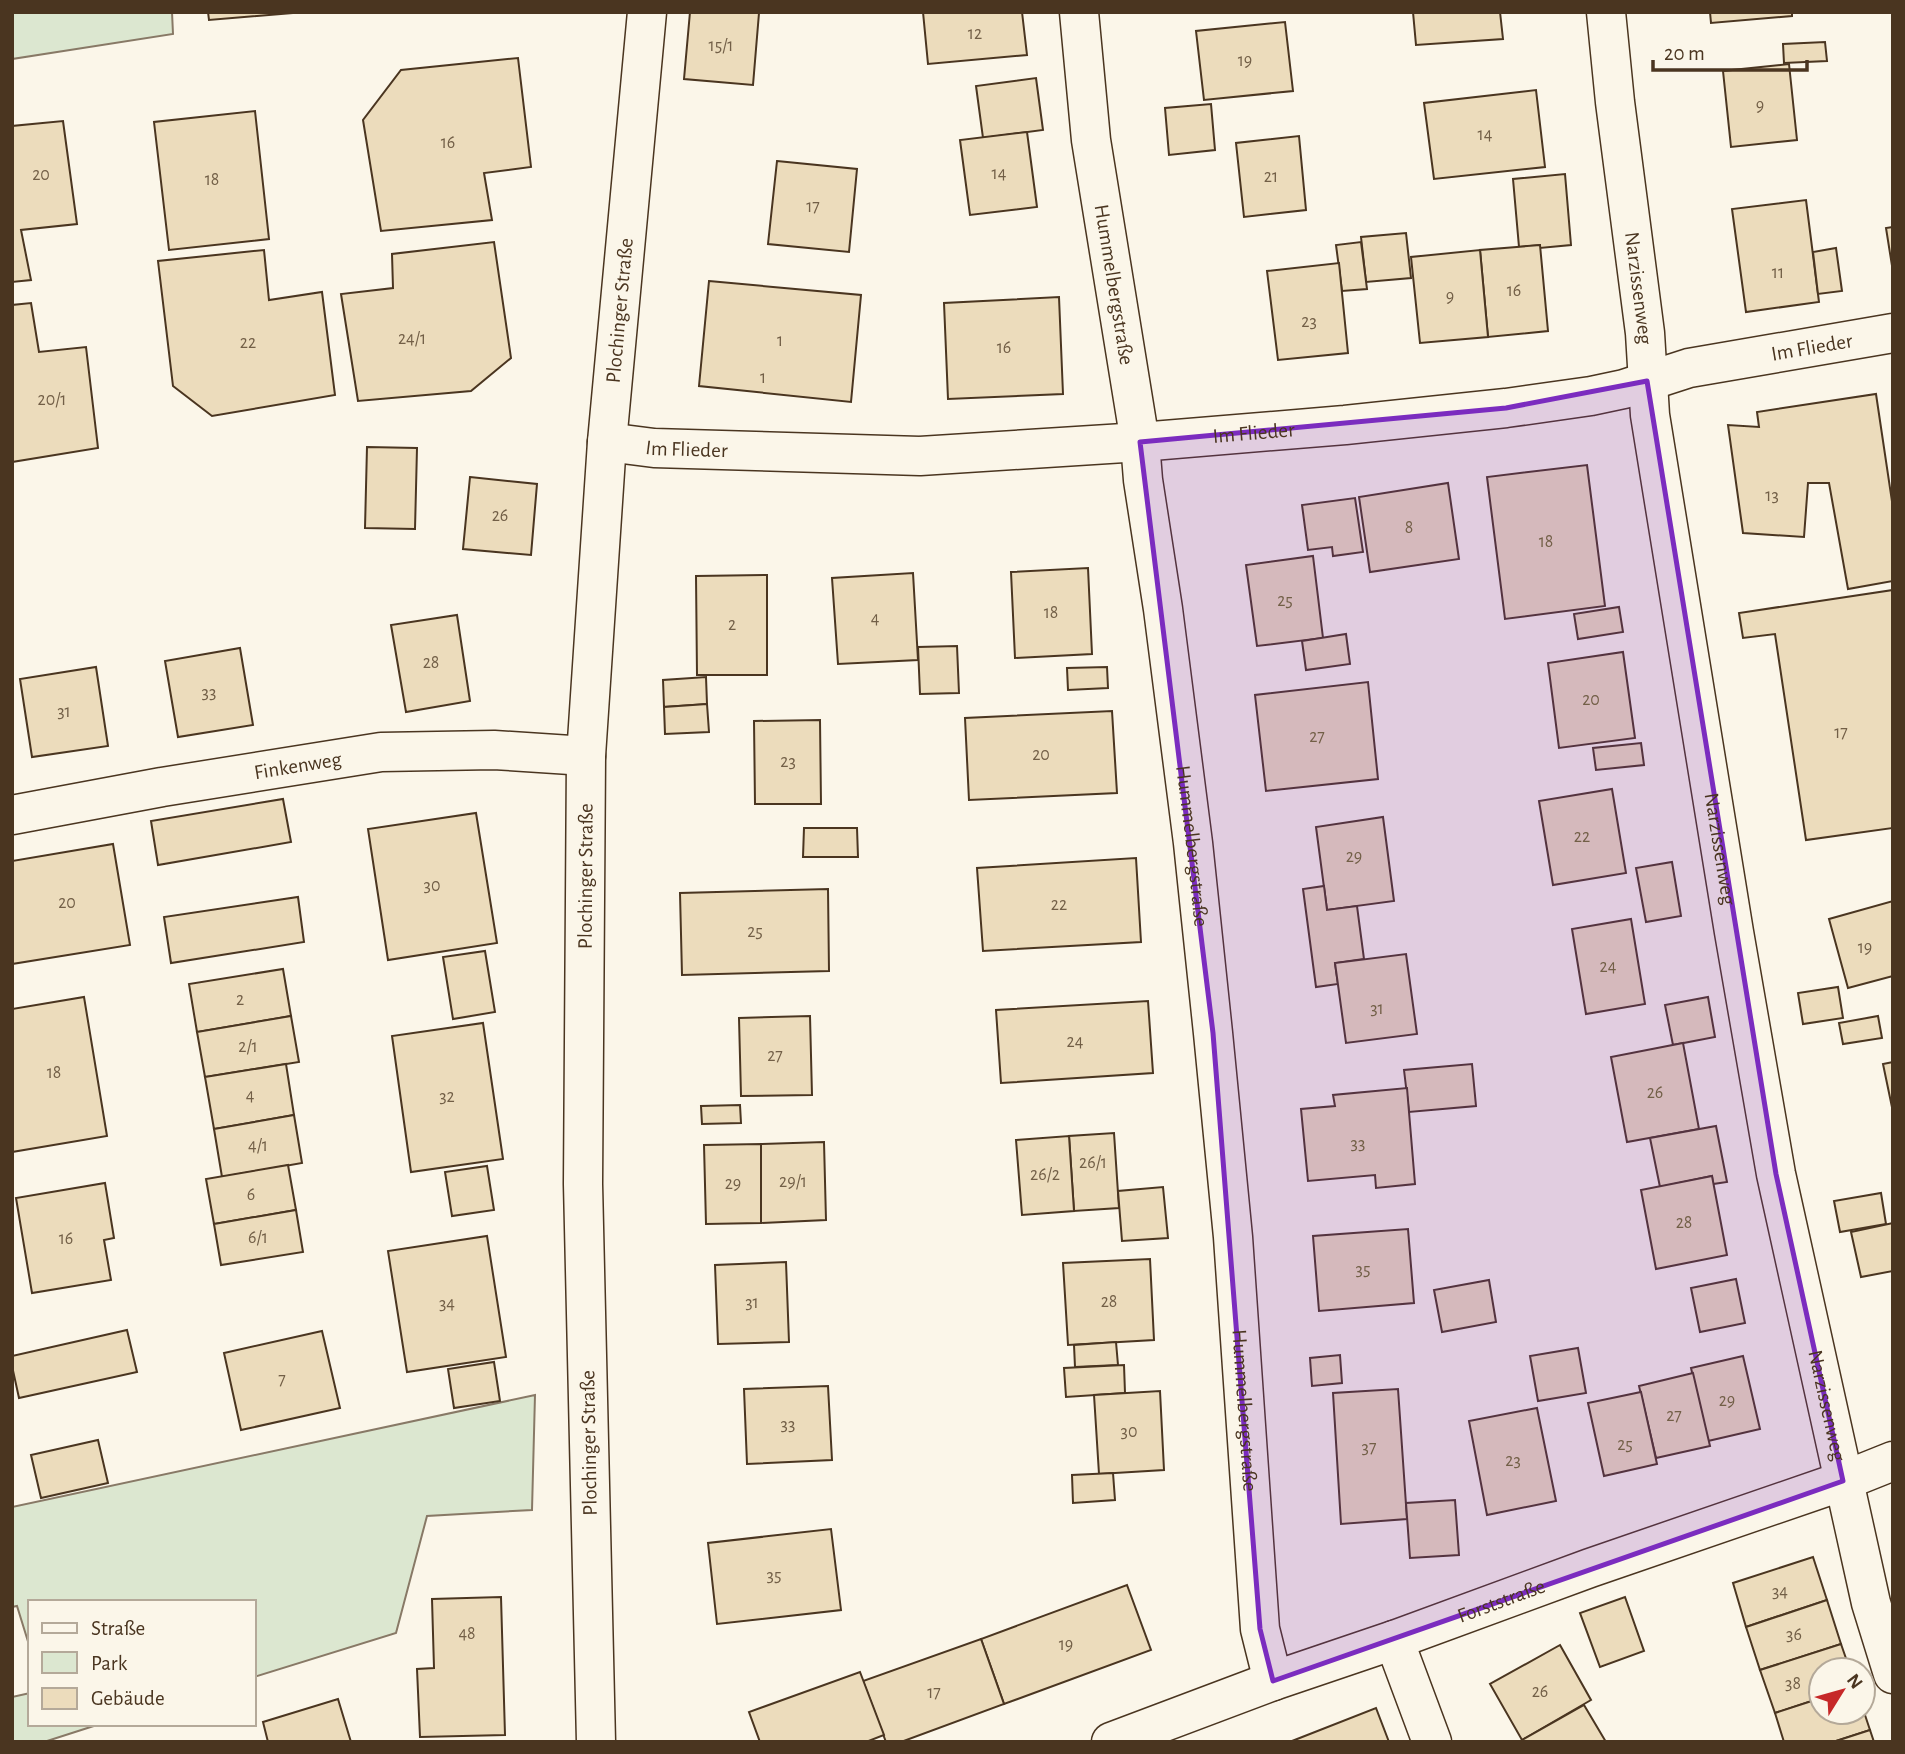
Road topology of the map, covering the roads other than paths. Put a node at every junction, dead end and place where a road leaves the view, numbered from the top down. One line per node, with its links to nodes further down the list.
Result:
1 (647, 12): 6 (street, Plochinger Straße)
2 (1079, 12): 7 (street, Hummelbergstraße)
3 (1606, 12): 5 (street, Narzissenweg)
4 (1893, 333): 5 (street, Im Flieder)
5 (1647, 382): 7 (street, Im Flieder); 11 (street, Narzissenweg)
6 (607, 442): 7 (street, Im Flieder); 8 (street, Plochinger Straße)
7 (1140, 442): 14 (street, Hummelbergstraße)
8 (586, 756): 9 (street, Finkenweg); 15 (street, Plochinger Straße)
9 (12, 815)
10 (1893, 1461): 11 (street, Forststraße)
11 (1843, 1481): 12 (street, Forststraße); 13 (street, Narzissenweg)
12 (1394, 1640): 14 (street, Forststraße); 17 (street)
13 (1893, 1674)
14 (1273, 1681): 16 (street, Forststraße)
15 (596, 1742)
16 (1111, 1742)
17 (1432, 1742)

